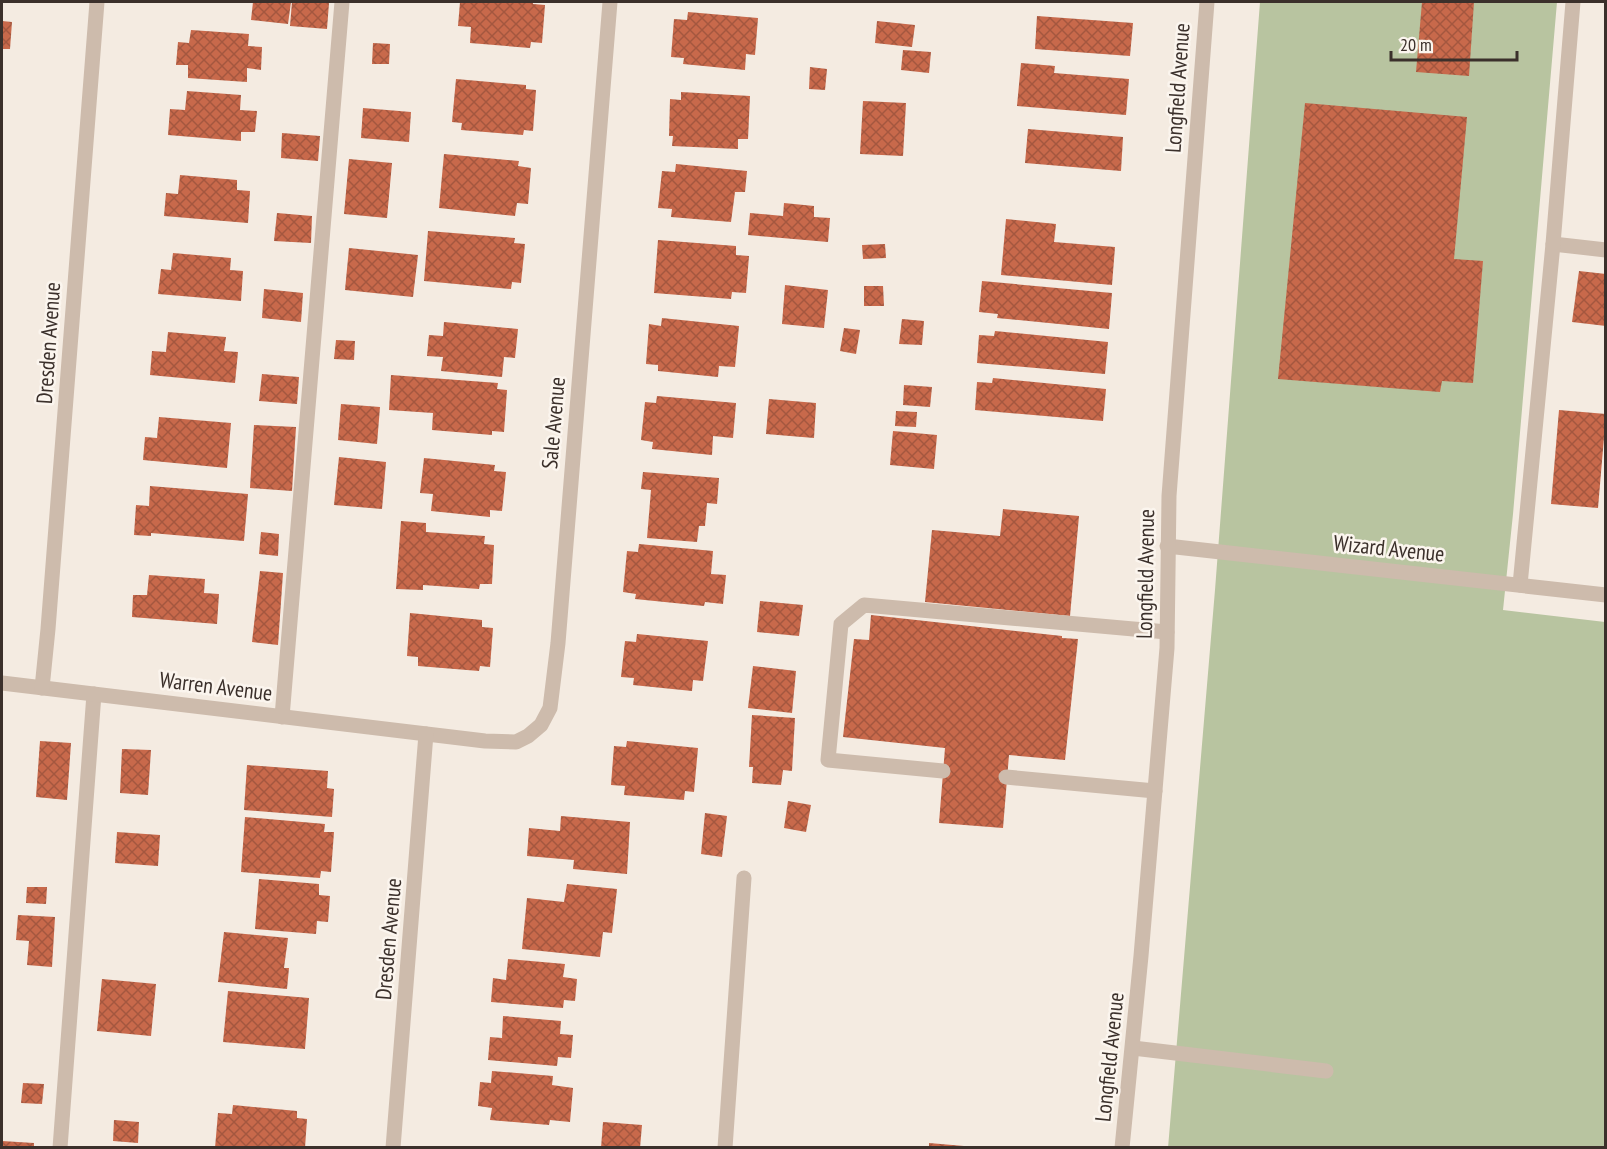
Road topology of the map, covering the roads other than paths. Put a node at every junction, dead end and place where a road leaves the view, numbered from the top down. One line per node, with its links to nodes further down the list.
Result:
1 (97, 2): 13 (street, Dresden Avenue)
2 (342, 2): 15 (street)
3 (610, 2): 16 (street, Sale Avenue)
4 (1207, 2): 8 (street, Longfield Avenue)
5 (1573, 2): 6 (street)
6 (1553, 244): 7 (street); 9 (street)
7 (1605, 250)
8 (1167, 546): 9 (street, Wizard Avenue); 11 (street, Longfield Avenue)
9 (1520, 585): 10 (street, Wizard Avenue)
10 (1605, 595)
11 (1167, 632): 17 (street); 19 (street, Longfield Avenue)
12 (2, 683): 13 (street, Warren Avenue)
13 (42, 688): 14 (street, Warren Avenue)
14 (94, 694): 15 (street, Warren Avenue); 23 (street)
15 (282, 717): 16 (street, Warren Avenue)
16 (426, 734): 24 (street, Dresden Avenue)
17 (943, 771)
18 (1006, 777): 19 (street)
19 (1155, 791): 21 (street, Longfield Avenue)
20 (744, 878): 25 (street)
21 (1132, 1048): 22 (street); 26 (street, Longfield Avenue)
22 (1326, 1071)
23 (60, 1148)
24 (393, 1148)
25 (725, 1148)
26 (1122, 1148)

